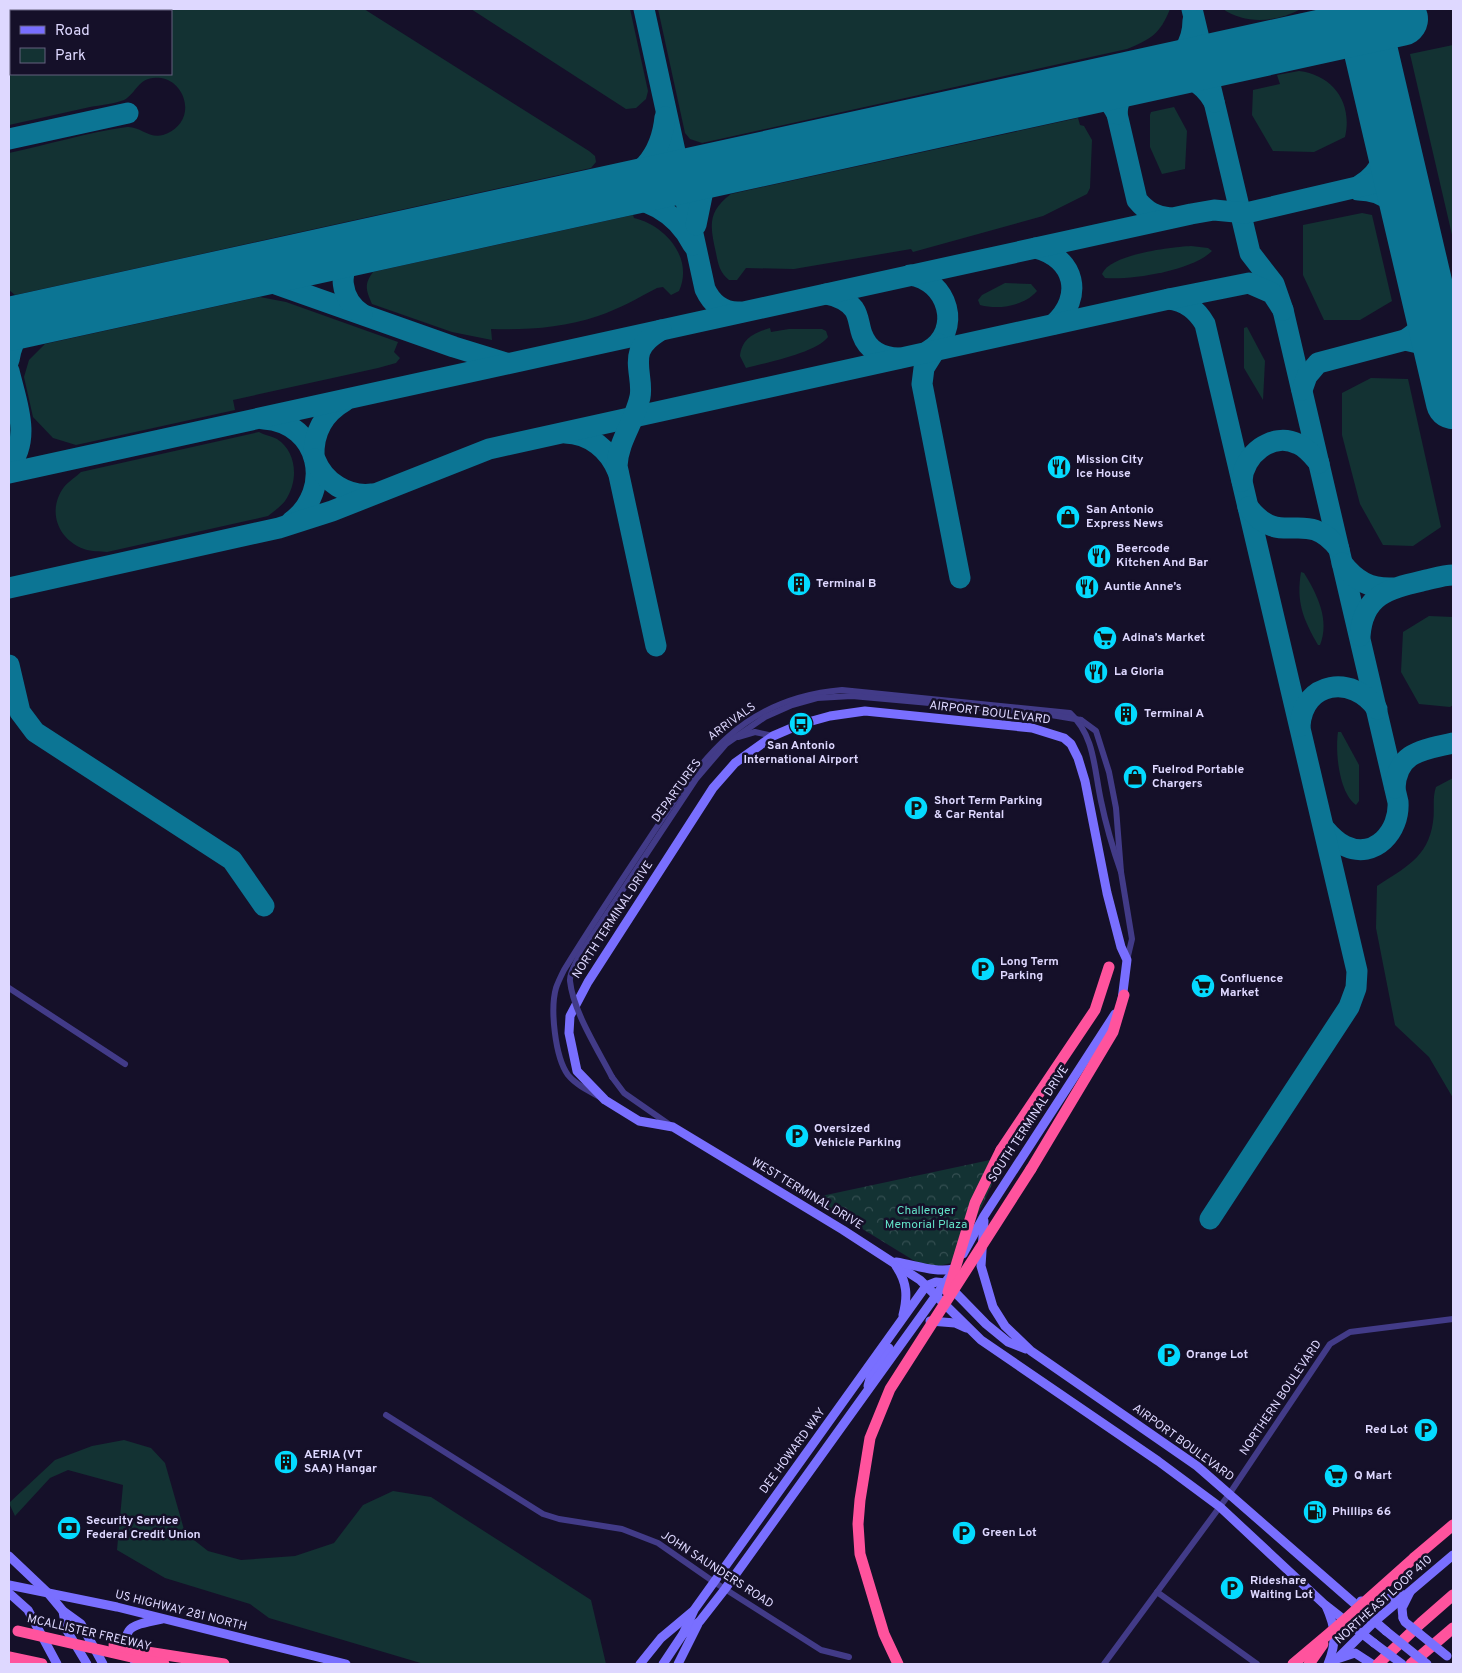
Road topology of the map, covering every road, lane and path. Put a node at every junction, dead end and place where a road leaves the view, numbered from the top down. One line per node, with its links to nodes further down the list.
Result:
1 (801, 724): 2 (main road, NORTH TERMINAL DRIVE); 5 (main road, AIRPORT BOULEVARD)
2 (773, 736): 3 (street); 10 (main road, NORTH TERMINAL DRIVE)
3 (712, 749): 4 (street, ARRIVALS); 10 (street, ARRIVALS)
4 (1121, 872): 5 (street); 11 (street, DEPARTURES, bridge)
5 (1127, 960): 8 (main road, SOUTH TERMINAL DRIVE)
6 (1109, 967): 18 (highway, bridge)
7 (9, 988): 9 (street)
8 (1124, 995): 12 (main road, SOUTH TERMINAL DRIVE); 18 (highway, bridge)
9 (125, 1064)
10 (605, 1100): 11 (main road, NORTH TERMINAL DRIVE)
11 (673, 1127): 13 (main road, WEST TERMINAL DRIVE)
12 (984, 1216): 14 (main road, SOUTH TERMINAL DRIVE); 24 (main road, AIRPORT BOULEVARD)
13 (893, 1262): 14 (main road); 16 (main road, WEST TERMINAL DRIVE); 19 (main road)
14 (954, 1269): 15 (main road, SOUTH TERMINAL DRIVE)
15 (946, 1283): 16 (main road); 17 (main road, SOUTH TERMINAL DRIVE); 24 (main road)
16 (926, 1286): 17 (main road); 19 (main road, DEE HOWARD WAY)
17 (937, 1296): 21 (main road, DEE HOWARD WAY); 22 (main road)
18 (941, 1310): 69 (highway, bridge)
19 (902, 1319): 23 (main road, DEE HOWARD WAY)
20 (1453, 1319): 29 (street, NORTHERN BOULEVARD)
21 (912, 1329): 22 (main road); 25 (main road, DEE HOWARD WAY)
22 (973, 1331): 30 (main road)
23 (889, 1338): 25 (main road); 27 (main road, DEE HOWARD WAY)
24 (1031, 1351): 29 (main road, AIRPORT BOULEVARD)
25 (865, 1394): 28 (main road, DEE HOWARD WAY)
26 (386, 1415): 34 (street, JOHN SAUNDERS ROAD)
27 (805, 1456): 28 (street); 34 (main road, DEE HOWARD WAY)
28 (815, 1463): 36 (main road, DEE HOWARD WAY)
29 (1230, 1493): 30 (street, NORTHERN BOULEVARD); 41 (main road, AIRPORT BOULEVARD)
30 (1220, 1507): 39 (street, NORTHERN BOULEVARD); 43 (main road)
31 (1453, 1525): 51 (highway, bridge)
32 (1453, 1555): 37 (main road, NORTHEAST LOOP 410)
33 (9, 1556): 40 (main road)
34 (714, 1582): 36 (street, JOHN SAUNDERS ROAD); 44 (main road, DEE HOWARD WAY)
35 (9, 1584): 40 (main road, US HIGHWAY 281 NORTH)
36 (725, 1589): 47 (main road, DEE HOWARD WAY); 55 (street, JOHN SAUNDERS ROAD)
37 (1411, 1590): 41 (main road); 48 (main road, NORTHEAST LOOP 410); 56 (main road, bridge)
38 (9, 1592): 60 (main road)
39 (1157, 1592): 70 (street, NORTHERN BOULEVARD); 71 (street)
40 (48, 1593): 45 (main road); 46 (main road, US HIGHWAY 281 NORTH)
41 (1341, 1593): 48 (main road, AIRPORT BOULEVARD)
42 (1453, 1595): 75 (highway)
43 (1324, 1604): 52 (main road); 58 (main road)
44 (694, 1610): 53 (main road, DEE HOWARD WAY); 66 (main road)
45 (62, 1611): 61 (main road); 62 (main road)
46 (164, 1619): 63 (main road); 65 (main road, US HIGHWAY 281 NORTH)
47 (700, 1621): 53 (main road, DEE HOWARD WAY); 68 (main road)
48 (1374, 1622): 52 (main road, NORTHEAST LOOP 410); 78 (main road, AIRPORT BOULEVARD, bridge)
49 (1453, 1628): 77 (highway)
50 (13, 1630): 57 (highway, MCALLISTER FREEWAY, bridge)
51 (1331, 1632): 72 (highway); 73 (highway)
52 (1362, 1633): 58 (main road, NORTHEAST LOOP 410); 76 (main road, bridge)
53 (683, 1634): 67 (main road, DEE HOWARD WAY)
54 (9, 1657): 59 (highway)
55 (849, 1657)
56 (1450, 1658)
57 (155, 1659): 64 (highway, MCALLISTER FREEWAY)
58 (1332, 1662): 74 (main road)
59 (38, 1663)
60 (57, 1664)
61 (87, 1664)
62 (103, 1664)
63 (136, 1664)
64 (224, 1664)
65 (346, 1664)
66 (640, 1664)
67 (663, 1664)
68 (678, 1664)
69 (898, 1664)
70 (1104, 1664)
71 (1257, 1664)
72 (1293, 1664)
73 (1310, 1664)
74 (1372, 1664)
75 (1378, 1664)
76 (1402, 1664)
77 (1411, 1664)
78 (1427, 1664)

